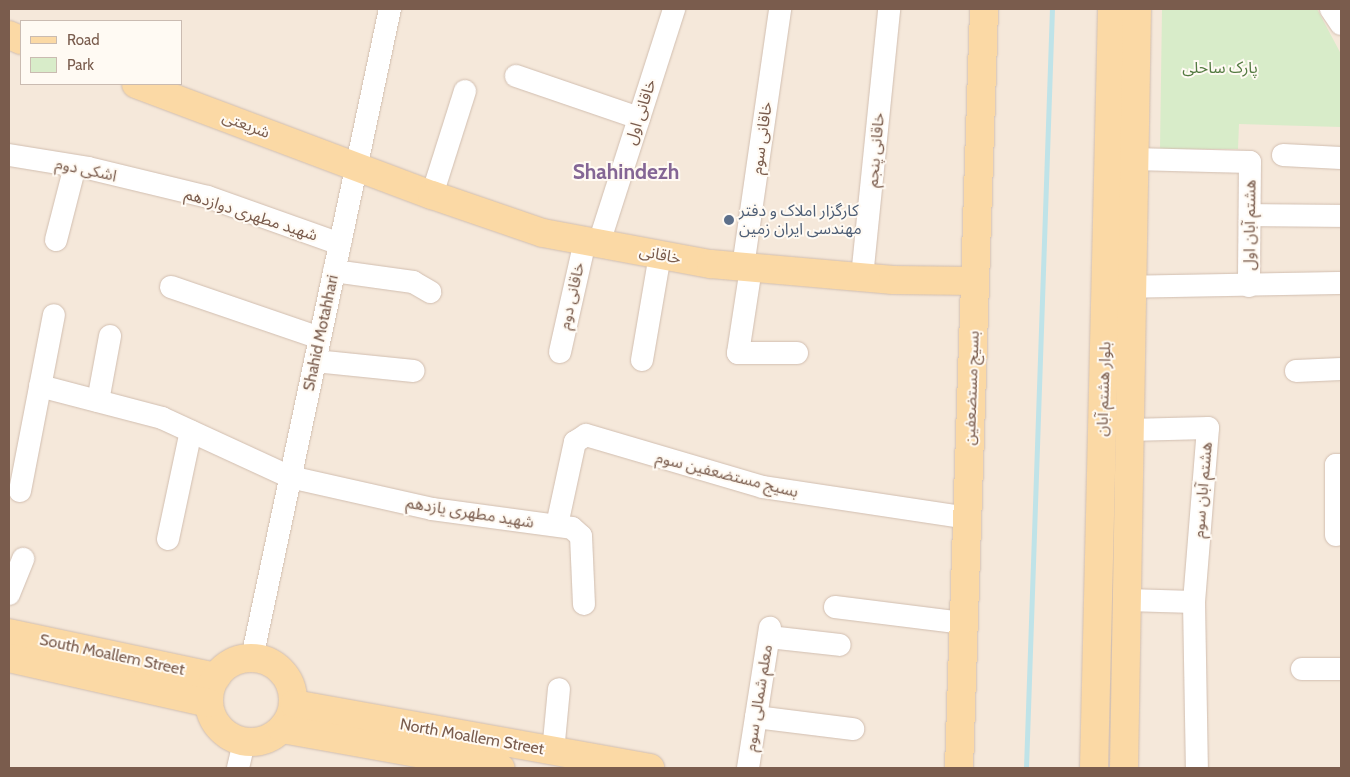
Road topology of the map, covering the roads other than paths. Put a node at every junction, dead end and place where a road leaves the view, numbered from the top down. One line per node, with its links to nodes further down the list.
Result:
1 (390, 9): 19 (street, Shahid Motahhari)
2 (674, 9): 13 (street, خاقانی اول)
3 (780, 9): 28 (street, خاقانی سوم)
4 (984, 9): 31 (main road, بسیج مستضعفین)
5 (1112, 9): 35 (main road, بلوار هشتم آبان)
6 (1137, 9): 17 (main road, بلوار هشتم آبان)
7 (1331, 9): 9 (street)
8 (888, 15): 30 (street, خاقانی پنجم)
9 (1341, 24)
10 (516, 76): 13 (street)
11 (139, 85): 19 (main road, شریعتی)
12 (465, 91): 21 (street)
13 (639, 118): 25 (street, خاقانی اول)
14 (1283, 155): 16 (street)
15 (9, 156): 18 (street, اشکی دوم)
16 (1341, 158)
17 (1133, 159): 22 (street, هشتم آبان اول); 35 (main road, بلوار هشتم آبان)
18 (75, 166): 20 (street, اشکی دوم); 24 (street)
19 (356, 167): 21 (main road, خاقانی); 26 (street, Shahid Motahhari)
20 (162, 188): 26 (street, شهید مطهری دوازدهم)
21 (432, 195): 25 (main road, خاقانی)
22 (1250, 215): 23 (street); 33 (street, هشتم آبان اول)
23 (1341, 216)
24 (56, 240)
25 (592, 242): 27 (main road, خاقانی); 40 (street, خاقانی دوم)
26 (340, 244): 29 (street, Shahid Motahhari)
27 (660, 255): 28 (main road, خاقانی); 42 (street)
28 (747, 268): 30 (main road, خاقانی); 41 (street, خاقانی سوم)
29 (334, 271): 36 (street); 39 (street, Shahid Motahhari)
30 (862, 277): 31 (main road, خاقانی)
31 (975, 281): 54 (main road, بسیج مستضعفین)
32 (1341, 284): 33 (street)
33 (1249, 286): 35 (street)
34 (171, 287): 39 (street)
35 (1119, 288): 49 (main road, بلوار هشتم آبان); 85 (main road, بلوار هشتم آبان)
36 (430, 292)
37 (54, 315): 47 (street)
38 (110, 336): 48 (street)
39 (320, 338): 43 (street, Shahid Motahhari)
40 (560, 352)
41 (797, 353)
42 (642, 360)
43 (315, 361): 45 (street); 52 (street, Shahid Motahhari)
44 (1341, 370): 46 (street)
45 (413, 371)
46 (1296, 371)
47 (40, 386): 48 (street, شهید مطهری یازدهم); 53 (street)
48 (98, 401): 50 (street, شهید مطهری یازدهم)
49 (1129, 430): 60 (main road, بلوار هشتم آبان); 61 (street, هشتم آبان سوم)
50 (191, 431): 52 (street, شهید مطهری یازدهم); 57 (street)
51 (1341, 465): 56 (street)
52 (290, 477): 55 (street, شهید مطهری یازدهم); 68 (street, Shahid Motahhari)
53 (20, 491)
54 (967, 518): 55 (street, بسیج مستضعفین سوم); 64 (main road, بسیج مستضعفین)
55 (557, 525): 62 (street, شهید مطهری یازدهم)
56 (1336, 535)
57 (168, 539)
58 (23, 559): 59 (street)
59 (9, 594)
60 (1127, 600): 61 (street); 86 (main road, بلوار هشتم آبان)
61 (1194, 602): 87 (street)
62 (584, 604)
63 (835, 607): 64 (street)
64 (964, 623): 80 (main road, بسیج مستضعفین)
65 (9, 633): 71 (main road, South Moallem Street)
66 (840, 645): 75 (street, معلم شمالی سوم)
67 (9, 658): 73 (main road, South Moallem Street)
68 (252, 658): 71 (main road); 74 (main road)
69 (1302, 669): 70 (street)
70 (1341, 669)
71 (216, 677): 73 (main road)
72 (559, 689): 79 (street)
73 (209, 704): 78 (main road)
74 (294, 704): 76 (main road); 79 (main road, North Moallem Street)
75 (756, 717): 77 (street); 84 (street, معلم شمالی سوم)
76 (282, 729): 78 (main road); 82 (main road, North Moallem Street)
77 (854, 729)
78 (244, 742): 81 (street)
79 (553, 752): 83 (main road, North Moallem Street)
80 (957, 763)
81 (238, 768)
82 (501, 768)
83 (650, 768)
84 (748, 768)
85 (1094, 768)
86 (1124, 768)
87 (1197, 768)

